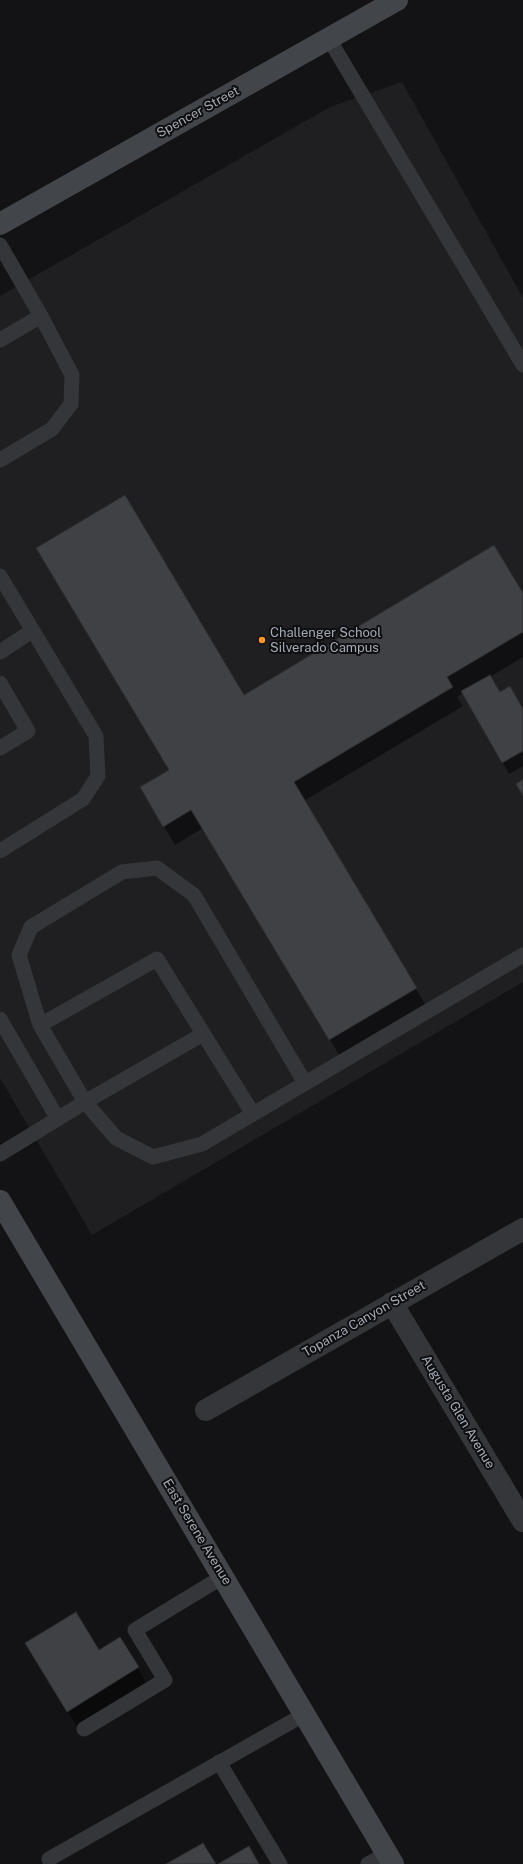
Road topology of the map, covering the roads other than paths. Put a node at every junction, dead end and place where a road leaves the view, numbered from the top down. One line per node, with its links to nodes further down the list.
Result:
1 (397, 0): 2 (main road, Spencer Street)
2 (328, 39): 3 (main road, Spencer Street); 7 (lane)
3 (0, 224)
4 (0, 245): 5 (lane)
5 (41, 316): 6 (lane); 8 (lane)
6 (0, 340)
7 (523, 365)
8 (0, 460)
9 (0, 576): 10 (lane)
10 (32, 632): 11 (lane); 14 (lane)
11 (0, 652)
12 (0, 683): 13 (lane)
13 (0, 748)
14 (0, 851)
15 (523, 955): 19 (lane)
16 (0, 1019): 22 (lane)
17 (40, 1026): 18 (lane); 19 (lane); 20 (lane)
18 (203, 1034): 20 (lane); 21 (lane)
19 (304, 1083): 21 (lane)
20 (85, 1102): 21 (lane); 22 (lane)
21 (253, 1114)
22 (58, 1119): 23 (lane)
23 (0, 1154)
24 (0, 1201): 29 (main road, East Serene Avenue)
25 (523, 1229): 26 (street, Topanza Canyon Street)
26 (392, 1303): 27 (street, Topanza Canyon Street); 28 (street, Augusta Glen Avenue)
27 (206, 1410)
28 (523, 1521)
29 (224, 1576): 30 (main road, East Serene Avenue); 31 (lane)
30 (305, 1714): 32 (lane); 34 (main road, East Serene Avenue)
31 (84, 1728)
32 (219, 1762): 33 (lane); 35 (lane)
33 (49, 1859)
34 (390, 1859): 36 (lane)
35 (280, 1864)
36 (368, 1864)

